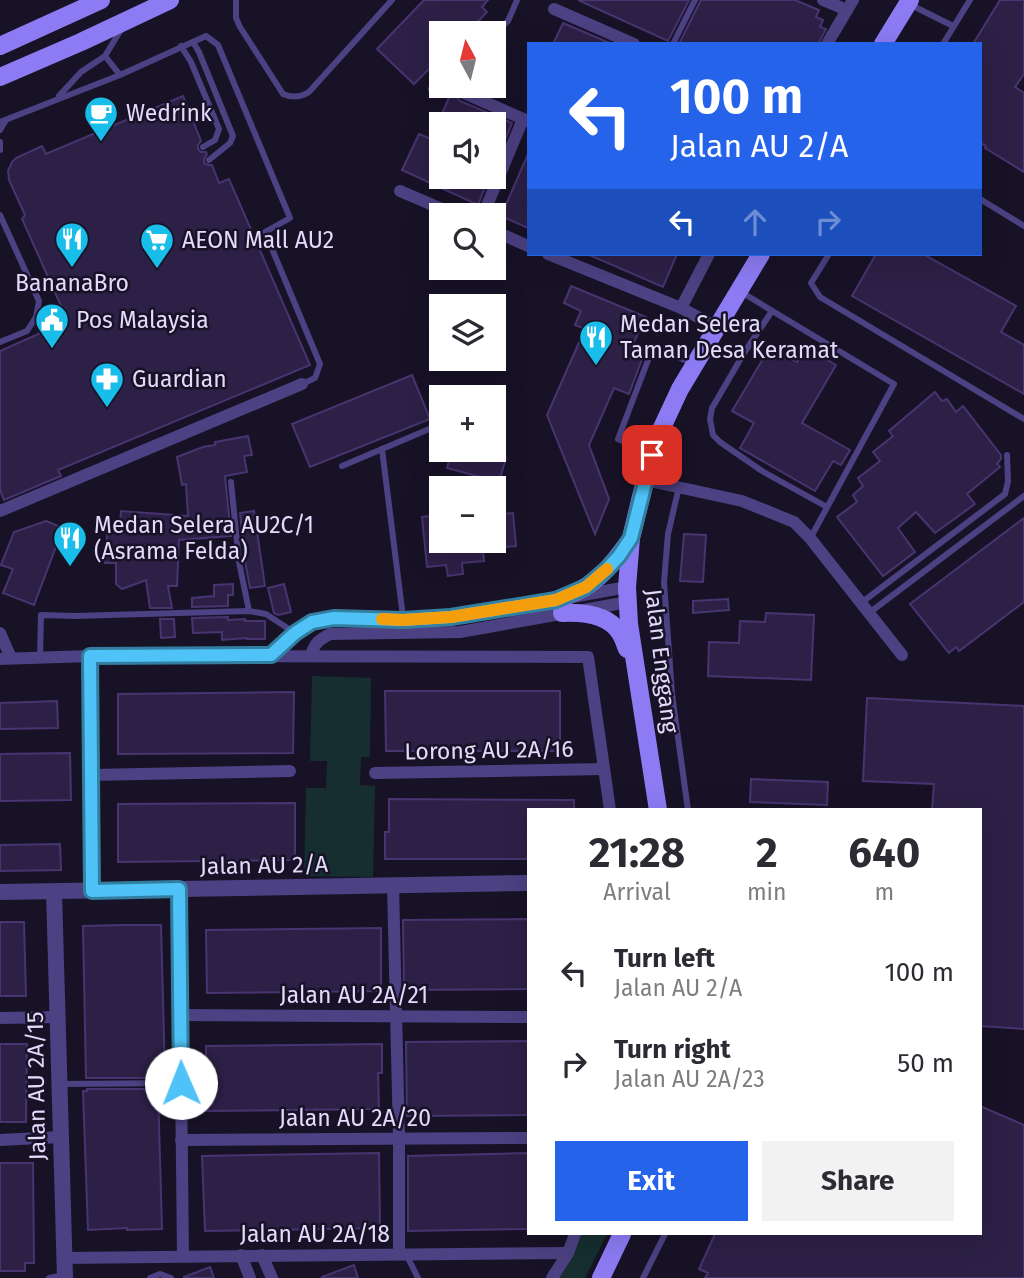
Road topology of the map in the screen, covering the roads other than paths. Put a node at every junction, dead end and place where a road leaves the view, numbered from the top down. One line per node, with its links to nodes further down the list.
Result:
1 (101, 0): 21 (main road)
2 (170, 0): 12 (main road)
3 (236, 0): 4 (lane)
4 (392, 0)
5 (517, 0): 13 (lane)
6 (695, 0): 17 (lane)
7 (823, 0): 10 (street)
8 (970, 0): 14 (lane)
9 (909, 1): 14 (lane); 19 (main road)
10 (850, 5): 18 (street)
11 (554, 9): 16 (street)
12 (127, 20): 23 (lane); 25 (main road)
13 (506, 23)
14 (953, 26): 20 (lane)
15 (192, 41): 22 (lane); 34 (lane); 53 (lane)
16 (629, 42)
17 (674, 42)
18 (828, 42)
19 (884, 42)
20 (944, 42)
21 (0, 46)
22 (181, 47): 24 (lane); 32 (lane)
23 (105, 56): 24 (lane); 27 (lane)
24 (120, 75): 27 (lane)
25 (0, 78)
26 (475, 98): 28 (street)
27 (56, 99): 29 (lane)
28 (526, 120): 38 (street)
29 (3, 121): 30 (lane)
30 (0, 130)
31 (0, 142): 33 (lane)
32 (203, 147)
33 (0, 150)
34 (209, 160)
35 (400, 191): 37 (street)
36 (982, 200): 40 (lane)
37 (429, 203)
38 (488, 203)
39 (0, 215): 51 (lane)
40 (1024, 226)
41 (506, 236): 42 (street)
42 (527, 246)
43 (553, 256): 48 (street)
44 (708, 256): 48 (street)
45 (760, 256): 47 (main road, Jalan Enggang)
46 (828, 256): 54 (lane)
47 (740, 291): 49 (lane); 50 (main road, Jalan Enggang)
48 (681, 308): 50 (street)
49 (772, 311): 64 (lane); 64 (lane)
50 (716, 327): 52 (main road, Jalan Enggang)
51 (0, 342)
52 (694, 364): 57 (main road, Jalan Enggang); 57 (lane)
53 (302, 384): 65 (street)
54 (1024, 419)
55 (429, 429): 56 (lane)
56 (382, 449): 59 (lane); 72 (lane)
57 (652, 455): 60 (main road, Jalan Enggang)
58 (1007, 455): 70 (lane)
59 (342, 466)
60 (645, 480): 62 (street); 66 (main road, Jalan Enggang)
61 (231, 482): 71 (lane)
62 (679, 487): 67 (street); 88 (lane)
63 (1024, 496): 70 (lane)
64 (827, 507): 67 (lane)
65 (0, 511)
66 (631, 538): 68 (main road, Jalan Enggang); 69 (main road)
67 (810, 538): 70 (street)
68 (627, 595): 69 (street); 81 (main road, Jalan Enggang)
69 (559, 607): 72 (street); 81 (main road)
70 (865, 608): 75 (street)
71 (249, 611): 73 (lane); 79 (lane)
72 (404, 626): 73 (street); 78 (street)
73 (295, 633): 76 (street)
74 (0, 634): 80 (street)
75 (902, 654)
76 (271, 655): 77 (street); 78 (street)
77 (90, 656): 79 (street); 85 (street)
78 (311, 656): 82 (street)
79 (40, 657): 80 (street)
80 (5, 658)
81 (637, 671): 87 (main road, Jalan Enggang)
82 (604, 769): 84 (street, Lorong AU 2A/16); 86 (street)
83 (290, 771): 85 (street)
84 (375, 773)
85 (91, 775): 92 (street)
86 (611, 808)
87 (658, 808)
88 (688, 808)
89 (527, 883): 90 (street, Jalan AU 2/A)
90 (393, 886): 91 (street, Jalan AU 2/A); 96 (street)
91 (179, 889): 92 (street, Jalan AU 2/A); 95 (street)
92 (92, 891): 94 (street, Jalan AU 2/A)
93 (0, 892): 94 (street, Jalan AU 2/A)
94 (54, 892): 97 (street, Jalan AU 2A/15)
95 (180, 1015): 96 (street, Jalan AU 2A/21); 100 (street)
96 (396, 1016): 98 (street, Jalan AU 2A/21); 103 (street)
97 (57, 1017): 99 (street); 101 (street, Jalan AU 2A/15)
98 (527, 1017)
99 (0, 1018)
100 (181, 1083): 101 (lane); 106 (street)
101 (59, 1084): 102 (street, Jalan AU 2A/15)
102 (60, 1137): 105 (street); 115 (street, Jalan AU 2A/15)
103 (398, 1138): 104 (street, Jalan AU 2A/20); 106 (street, Jalan AU 2A/20); 111 (street)
104 (527, 1138)
105 (0, 1140)
106 (181, 1140): 114 (street)
107 (575, 1235): 110 (street)
108 (622, 1235): 123 (main road)
109 (664, 1235): 124 (lane)
110 (568, 1252): 111 (street, Jalan AU 2A/18); 122 (street)
111 (402, 1254): 113 (street, Jalan AU 2A/18); 121 (lane)
112 (241, 1255): 113 (street, Jalan AU 2A/18); 114 (street, Jalan AU 2A/18); 119 (street)
113 (262, 1255): 120 (street)
114 (183, 1256): 115 (street, Jalan AU 2A/18)
115 (63, 1258): 116 (street, Jalan AU 2A/15)
116 (60, 1277)
117 (150, 1278): 118 (lane)
118 (171, 1278)
119 (250, 1278)
120 (272, 1278)
121 (418, 1278)
122 (552, 1278)
123 (601, 1278)
124 (643, 1278)

